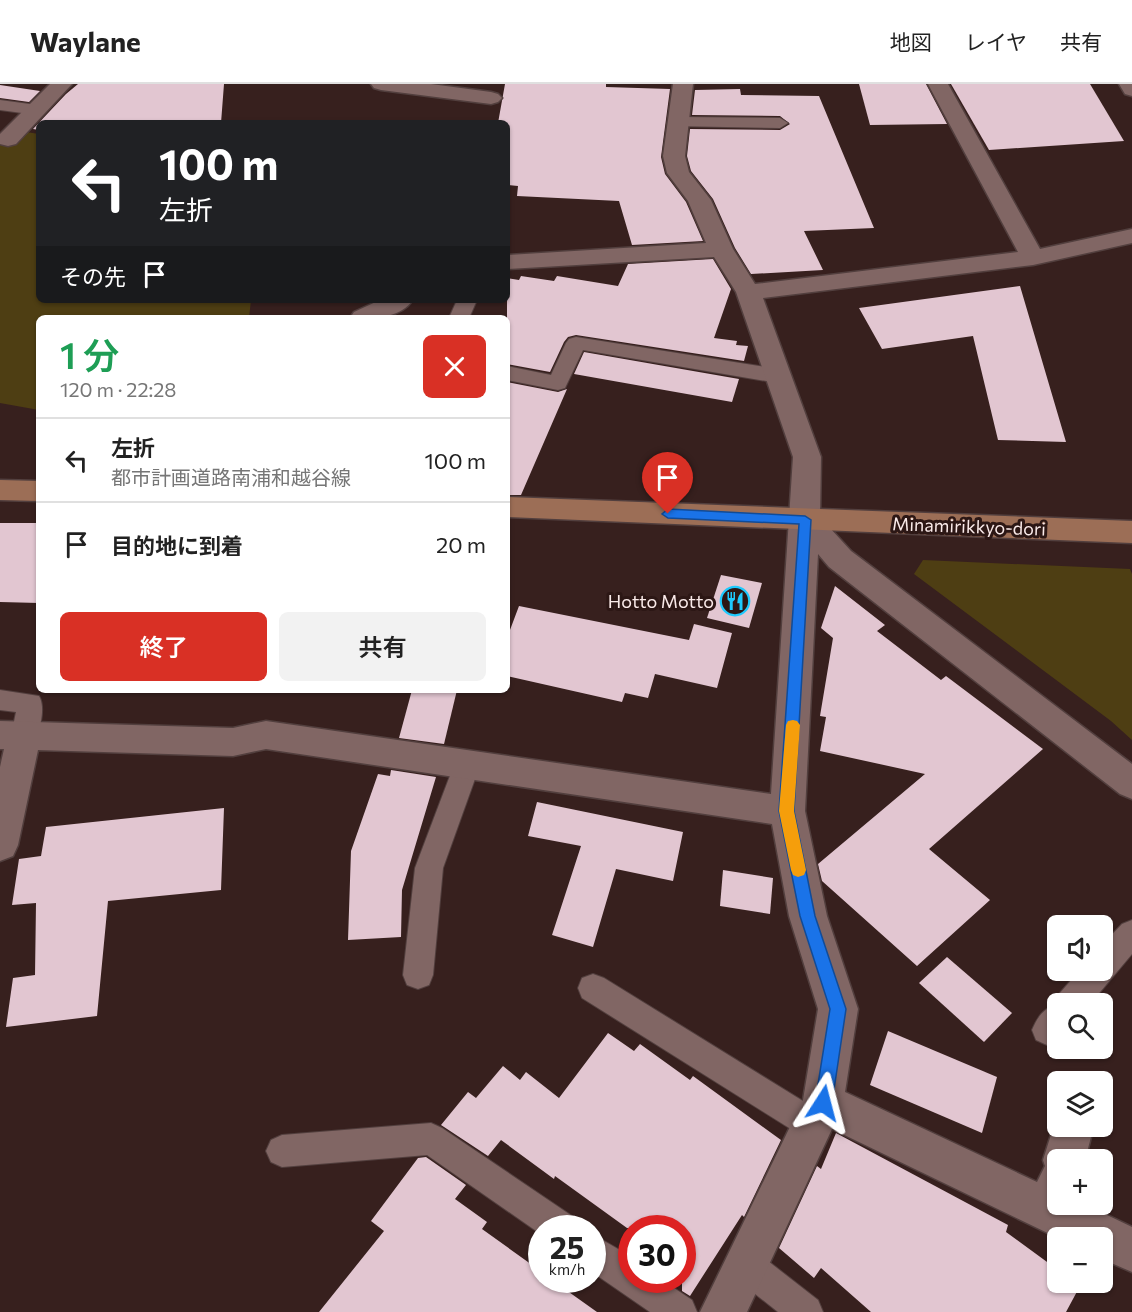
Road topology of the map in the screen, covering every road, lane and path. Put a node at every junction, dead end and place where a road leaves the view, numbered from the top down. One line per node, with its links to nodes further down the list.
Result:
1 (62, 84): 9 (street)
2 (381, 84): 7 (street)
3 (683, 84): 10 (street)
4 (938, 84): 15 (street)
5 (1129, 84): 6 (street)
6 (1132, 90)
7 (491, 99)
8 (0, 105): 9 (lane)
9 (37, 110): 12 (street)
10 (679, 122): 11 (lane); 14 (street)
11 (780, 123)
12 (8, 134)
13 (1132, 236): 15 (street)
14 (721, 249): 16 (street); 17 (street)
15 (1034, 258): 17 (street)
16 (510, 262)
17 (748, 292): 21 (street)
18 (394, 303): 19 (street)
19 (369, 315)
20 (510, 374): 21 (lane)
21 (778, 376): 23 (street)
22 (510, 507): 23 (street, Minamirikkyo-dori)
23 (805, 520): 24 (street, Minamirikkyo-dori); 28 (street); 29 (street)
24 (1132, 532)
25 (0, 700): 26 (lane)
26 (12, 735): 27 (street); 30 (street)
27 (467, 765): 29 (street); 33 (lane)
28 (1132, 784)
29 (787, 811): 37 (street)
30 (0, 845)
31 (1132, 933): 32 (lane)
32 (1113, 955)
33 (418, 975)
34 (1090, 981): 36 (lane)
35 (593, 988): 37 (lane)
36 (1079, 993)
37 (818, 1114): 39 (street); 43 (street)
38 (282, 1152): 40 (lane)
39 (1047, 1194)
40 (541, 1215)
41 (1081, 1215): 42 (street)
42 (1132, 1250)
43 (747, 1266): 46 (street); 47 (lane)
44 (652, 1293): 45 (lane)
45 (680, 1312)
46 (723, 1312)
47 (806, 1312)

